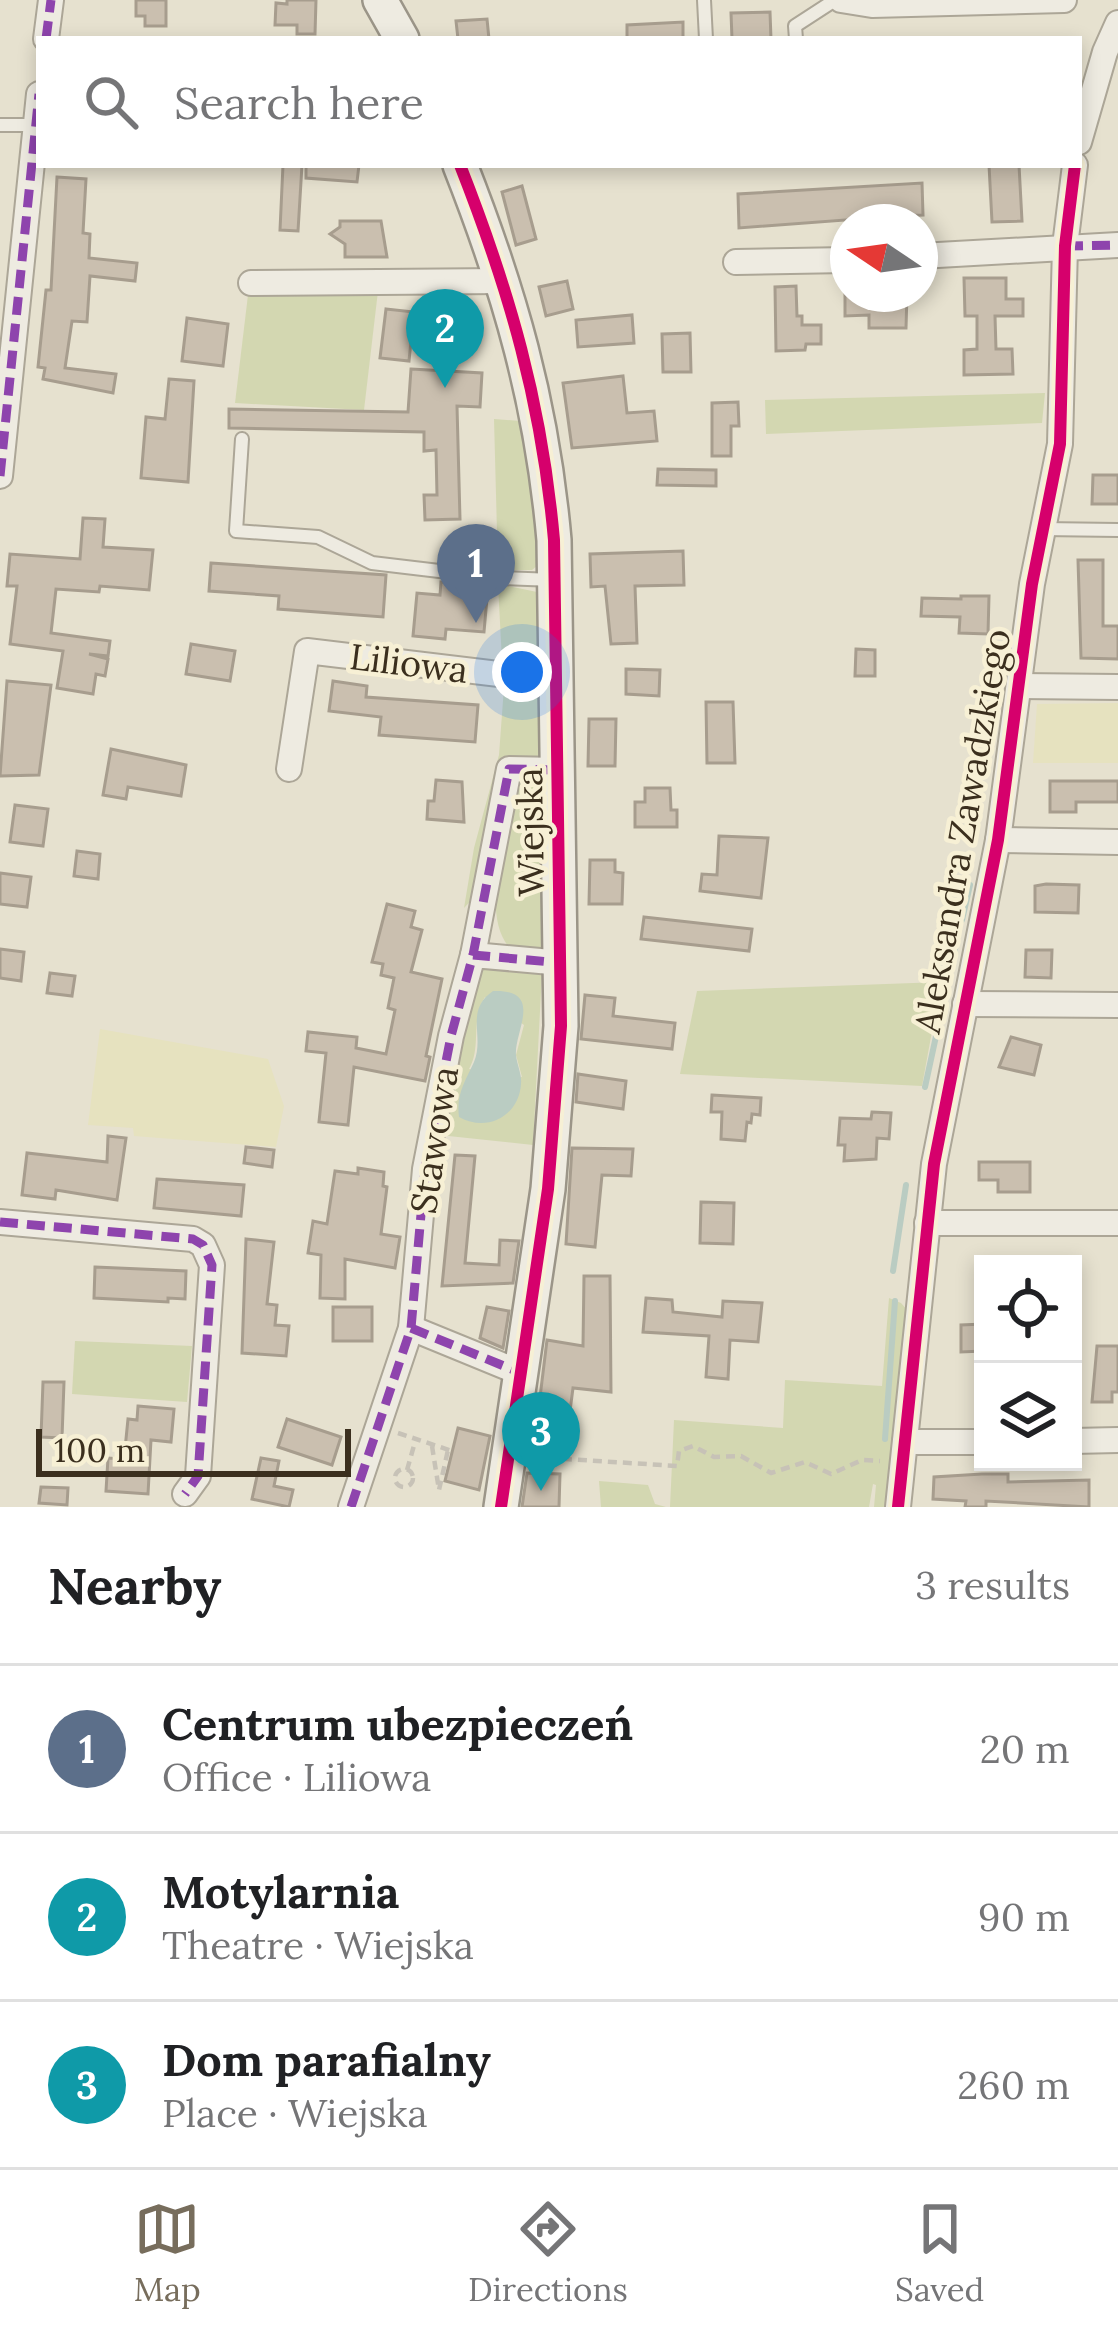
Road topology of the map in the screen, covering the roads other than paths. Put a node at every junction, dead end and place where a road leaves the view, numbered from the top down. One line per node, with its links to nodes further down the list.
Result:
1 (51, 0): 7 (street)
2 (380, 0): 8 (street)
3 (704, 0): 9 (lane)
4 (838, 0): 5 (street); 10 (lane)
5 (1064, 0)
6 (1118, 23): 14 (street)
7 (46, 36)
8 (400, 36)
9 (706, 36)
10 (796, 36)
11 (36, 117): 13 (street)
12 (0, 125): 13 (lane)
13 (35, 125): 24 (street)
14 (1082, 132)
15 (461, 168): 22 (street, Wiejska)
16 (1075, 168): 18 (street, Aleksandra Zawadzkiego)
17 (1118, 245): 18 (street)
18 (1065, 246): 19 (street); 27 (street, Aleksandra Zawadzkiego)
19 (938, 255)
20 (830, 260): 21 (street)
21 (736, 262)
22 (503, 281): 23 (street); 29 (street, Wiejska)
23 (251, 283)
24 (8, 308): 26 (street)
25 (242, 439): 29 (lane)
26 (0, 476)
27 (1041, 528): 28 (lane); 31 (street, Aleksandra Zawadzkiego)
28 (1118, 530)
29 (555, 580): 30 (street, Wiejska)
30 (557, 680): 33 (street, Liliowa); 34 (street, Wiejska)
31 (1020, 686): 32 (street, Aleksandra Zawadzkiego); 35 (street, Aleksandra Zawadzkiego)
32 (1118, 687)
33 (289, 770)
34 (559, 770): 37 (street, Stawowa); 38 (street, Wiejska)
35 (998, 840): 36 (street); 39 (street, Aleksandra Zawadzkiego)
36 (1118, 842)
37 (473, 956): 38 (street); 44 (street, Stawowa)
38 (562, 963): 45 (street, Wiejska)
39 (965, 1004): 40 (street); 42 (street, Aleksandra Zawadzkiego)
40 (1118, 1005)
41 (0, 1222): 50 (street)
42 (927, 1223): 43 (street); 49 (street, Aleksandra Zawadzkiego)
43 (1118, 1223)
44 (411, 1328): 45 (street); 51 (street, Stawowa)
45 (521, 1373): 52 (street, Wiejska)
46 (1118, 1440): 47 (street)
47 (1082, 1441)
48 (974, 1443): 49 (street)
49 (904, 1452): 53 (street, Aleksandra Zawadzkiego)
50 (185, 1494)
51 (351, 1507)
52 (501, 1507)
53 (898, 1507)

